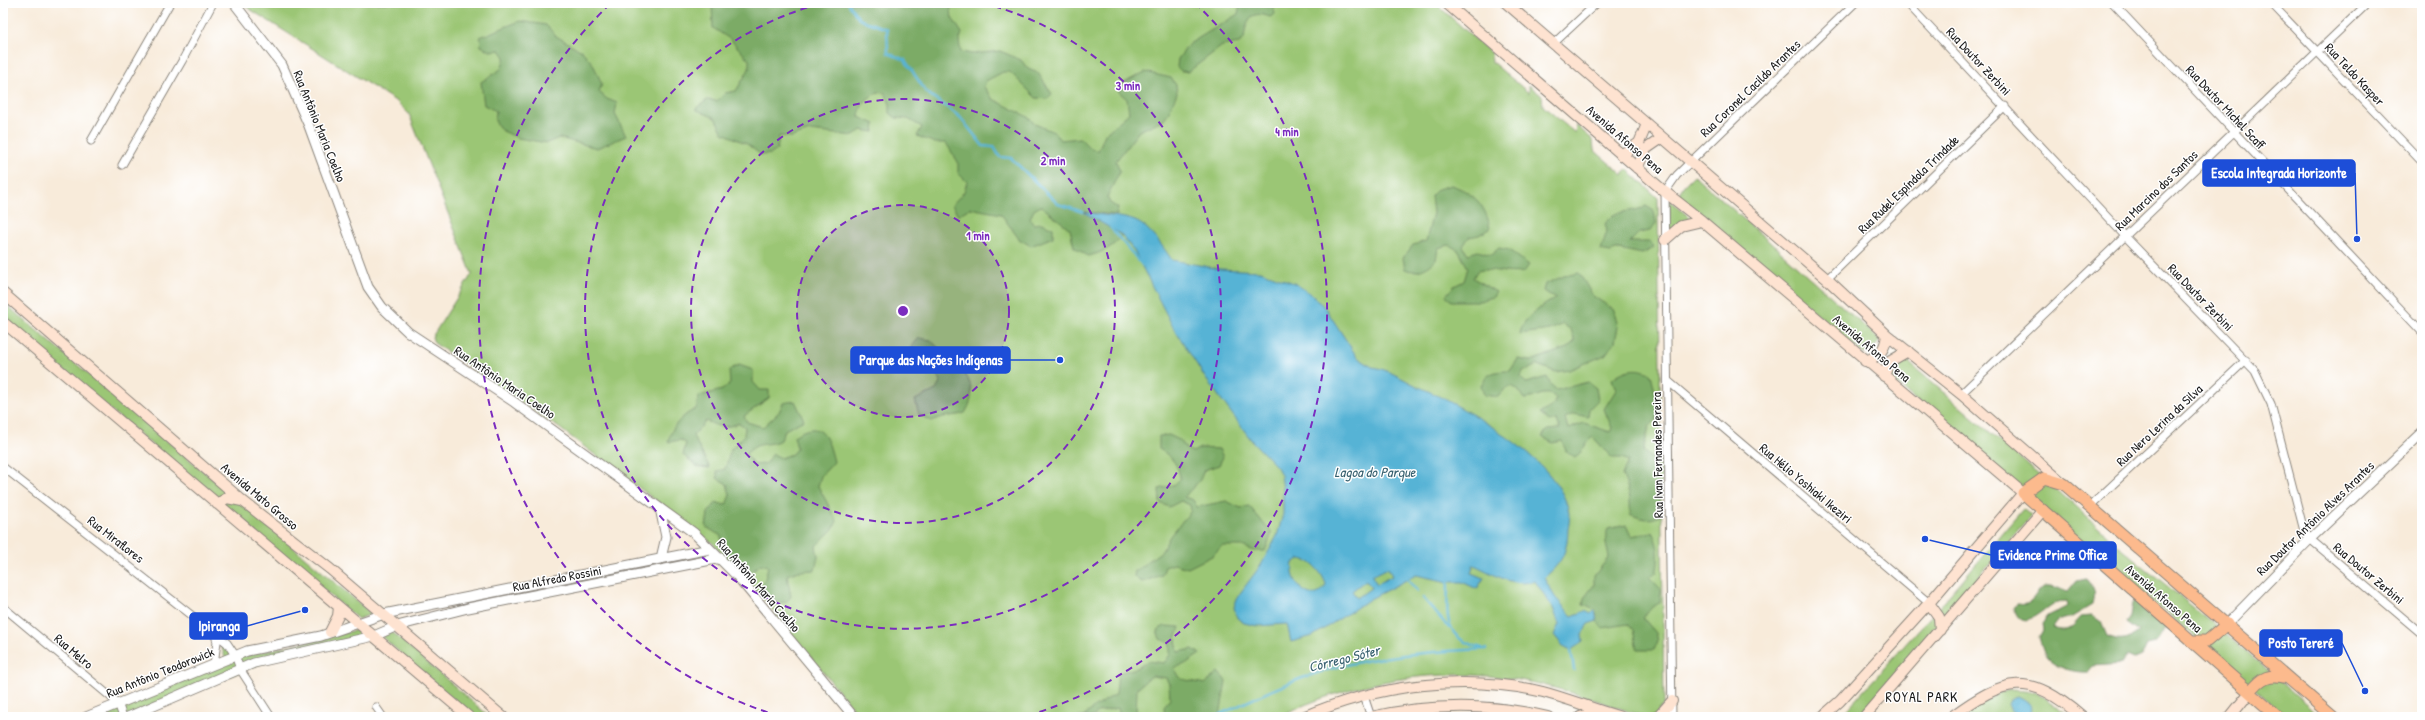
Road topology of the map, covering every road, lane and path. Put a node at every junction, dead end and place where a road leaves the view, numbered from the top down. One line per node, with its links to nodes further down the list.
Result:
1 (170, 3): 18 (street)
2 (213, 3): 22 (street)
3 (234, 3): 46 (street, Rua Antônio Maria Coelho)
4 (1446, 3): 19 (main road, Avenida Afonso Pena)
5 (1506, 3): 12 (main road, Avenida Afonso Pena)
6 (1597, 3): 12 (street)
7 (1855, 3): 21 (street, Rua Coronel Cacildo Arantes)
8 (1907, 3): 14 (street, Rua Doutor Zerbini)
9 (2112, 3): 16 (street, Rua Doutor Michel Scaff)
10 (2271, 3): 13 (street, Rua Teldo Kasper)
11 (2368, 3): 13 (street, Rua Marcino dos Santos)
12 (1553, 44): 15 (main road, Avenida Afonso Pena)
13 (2318, 52): 16 (street, Rua Marcino dos Santos); 20 (street, Rua Teldo Kasper)
14 (2005, 106): 26 (street, Rua Doutor Zerbini); 28 (street, Rua Rudel Espíndola Trindade)
15 (1647, 124): 17 (main road, Avenida Afonso Pena); 19 (main road)
16 (2233, 132): 26 (street, Rua Marcino dos Santos); 31 (street, Rua Doutor Michel Scaff)
17 (1662, 138): 21 (main road, Avenida Afonso Pena); 23 (main road)
18 (91, 141)
19 (1621, 154): 23 (main road, Avenida Afonso Pena)
20 (2422, 162)
21 (1690, 163): 24 (street, Rua Coronel Cacildo Arantes); 28 (main road, Avenida Afonso Pena)
22 (122, 165)
23 (1637, 168): 24 (main road, Avenida Afonso Pena)
24 (1665, 192): 25 (main road, Avenida Afonso Pena); 27 (street, Rua Ivan Fernandes Pereira)
25 (1702, 221): 27 (main road); 34 (main road, Avenida Afonso Pena)
26 (2125, 236): 35 (street, Rua Doutor Zerbini); 38 (street, Rua Marcino dos Santos)
27 (1666, 240): 37 (street, Rua Ivan Fernandes Pereira)
28 (1827, 279): 32 (main road, Avenida Afonso Pena)
29 (3, 293): 43 (main road, Avenida Mato Grosso)
30 (3, 322): 44 (main road)
31 (2422, 332)
32 (1887, 335): 33 (main road, Avenida Afonso Pena); 34 (main road)
33 (1908, 351): 36 (main road); 38 (main road, Avenida Afonso Pena)
34 (1865, 360): 36 (main road, Avenida Afonso Pena)
35 (2246, 360): 45 (street, Rua Nero Lerina da Silva); 48 (street, Rua Doutor Zerbini)
36 (1884, 376): 42 (main road, Avenida Afonso Pena)
37 (1668, 381): 52 (street, Rua Hélio Yoshiaki Ikeziri); 73 (street, Rua Ivan Fernandes Pereira)
38 (1960, 394): 41 (main road, Avenida Afonso Pena)
39 (2422, 433): 48 (street, Rua Doutor Antônio Alves Arantes)
40 (3, 467): 59 (street, Rua Miraflores)
41 (2064, 484): 42 (main road); 45 (main road, Avenida Afonso Pena)
42 (2023, 493): 47 (main road, Avenida Afonso Pena); 52 (main road)
43 (244, 502): 44 (main road); 55 (main road, Avenida Mato Grosso)
44 (217, 504): 54 (main road)
45 (2089, 507): 57 (main road, Avenida Afonso Pena)
46 (660, 508): 49 (street, Rua Antônio Maria Coelho); 50 (street)
47 (2043, 510): 60 (main road); 65 (main road, Avenida Afonso Pena)
48 (2310, 539): 57 (street, Rua Doutor Antônio Alves Arantes); 62 (street, Rua Doutor Zerbini)
49 (710, 549): 50 (street, Rua Antônio Teodorowick); 51 (street, Rua Antônio Maria Coelho)
50 (661, 558): 55 (street, Rua Antônio Teodorowick)
51 (721, 558): 58 (street, Rua Alfredo Rossini); 84 (street, Rua Antônio Maria Coelho)
52 (1929, 603): 60 (main road); 92 (main road)
53 (3, 607): 74 (street, Rua Melro)
54 (339, 607): 56 (main road); 61 (main road)
55 (384, 614): 56 (street, Rua Antônio Teodorowick); 58 (main road, Avenida Mato Grosso)
56 (357, 623): 61 (street, Rua Antônio Teodorowick); 63 (main road)
57 (2227, 624): 65 (main road); 70 (main road, Avenida Afonso Pena)
58 (398, 626): 63 (street, Rua Alfredo Rossini); 83 (main road, Avenida Mato Grosso)
59 (214, 630): 66 (street, Rua Miraflores); 68 (street)
60 (1940, 630): 93 (main road)
61 (330, 632): 64 (street, Rua Antônio Teodorowick)
62 (2422, 634)
63 (374, 636): 67 (street); 82 (main road)
64 (295, 640): 66 (street, Rua Antônio Teodorowick); 67 (street)
65 (2191, 641): 71 (main road, Avenida Afonso Pena)
66 (235, 655): 68 (street, Rua Antônio Teodorowick); 69 (street, Rua Miraflores)
67 (282, 657): 69 (street)
68 (214, 664): 74 (street, Rua Antônio Teodorowick)
69 (240, 669): 79 (street); 80 (street, Rua Miraflores)
70 (2289, 678): 71 (main road); 98 (main road, Avenida Afonso Pena)
71 (2250, 692): 96 (main road); 97 (main road, Avenida Afonso Pena)
72 (1364, 696): 76 (main road); 85 (main road); 86 (street)
73 (1672, 701): 90 (main road); 91 (street, Rua Ivan Fernandes Pereira)
74 (118, 703): 77 (street, Rua Antônio Teodorowick); 78 (street)
75 (376, 707): 81 (street)
76 (1599, 711): 88 (main road); 89 (main road)
77 (86, 717)
78 (123, 717)
79 (128, 717)
80 (270, 717)
81 (383, 717)
82 (469, 717)
83 (503, 717)
84 (854, 717)
85 (1303, 717)
86 (1371, 717): 87 (main road)
87 (1548, 717)
88 (1580, 717)
89 (1621, 717)
90 (1658, 717)
91 (1672, 717)
92 (1822, 717)
93 (1864, 717)
94 (1951, 717): 95 (main road)
95 (2082, 717)
96 (2230, 717)
97 (2278, 717)
98 (2333, 717)

